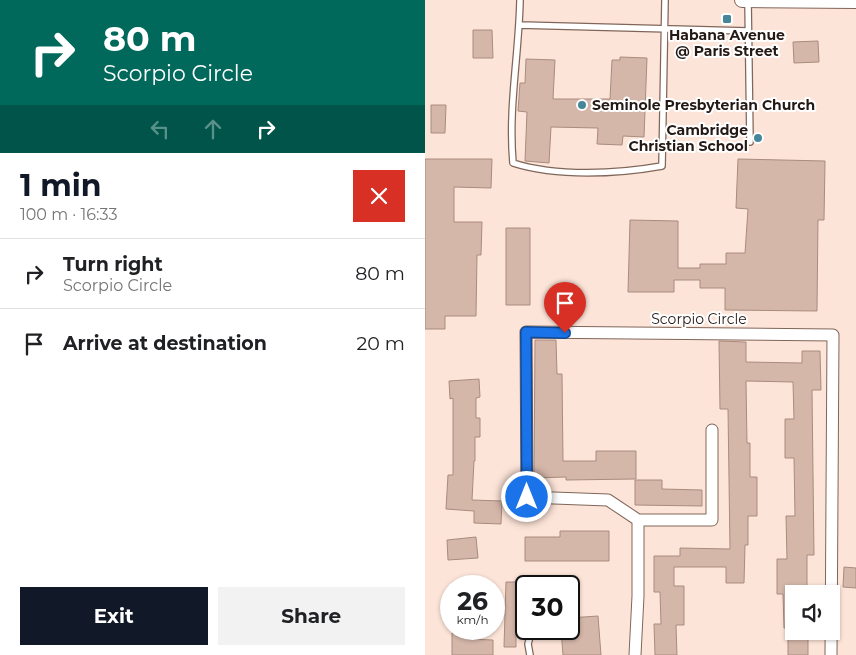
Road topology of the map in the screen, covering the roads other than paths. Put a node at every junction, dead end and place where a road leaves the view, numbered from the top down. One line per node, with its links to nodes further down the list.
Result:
1 (520, 0): 6 (lane)
2 (665, 0): 7 (lane)
3 (743, 0): 4 (street)
4 (748, 0): 5 (street); 8 (lane)
5 (856, 1)
6 (519, 25): 7 (lane); 7 (lane)
7 (665, 29): 8 (lane)
8 (749, 31): 9 (lane)
9 (750, 142)
10 (712, 430): 11 (street)
11 (638, 520): 14 (street); 15 (street, Scorpio Circle)
12 (529, 640): 13 (lane)
13 (530, 655)
14 (635, 655)
15 (831, 655)

